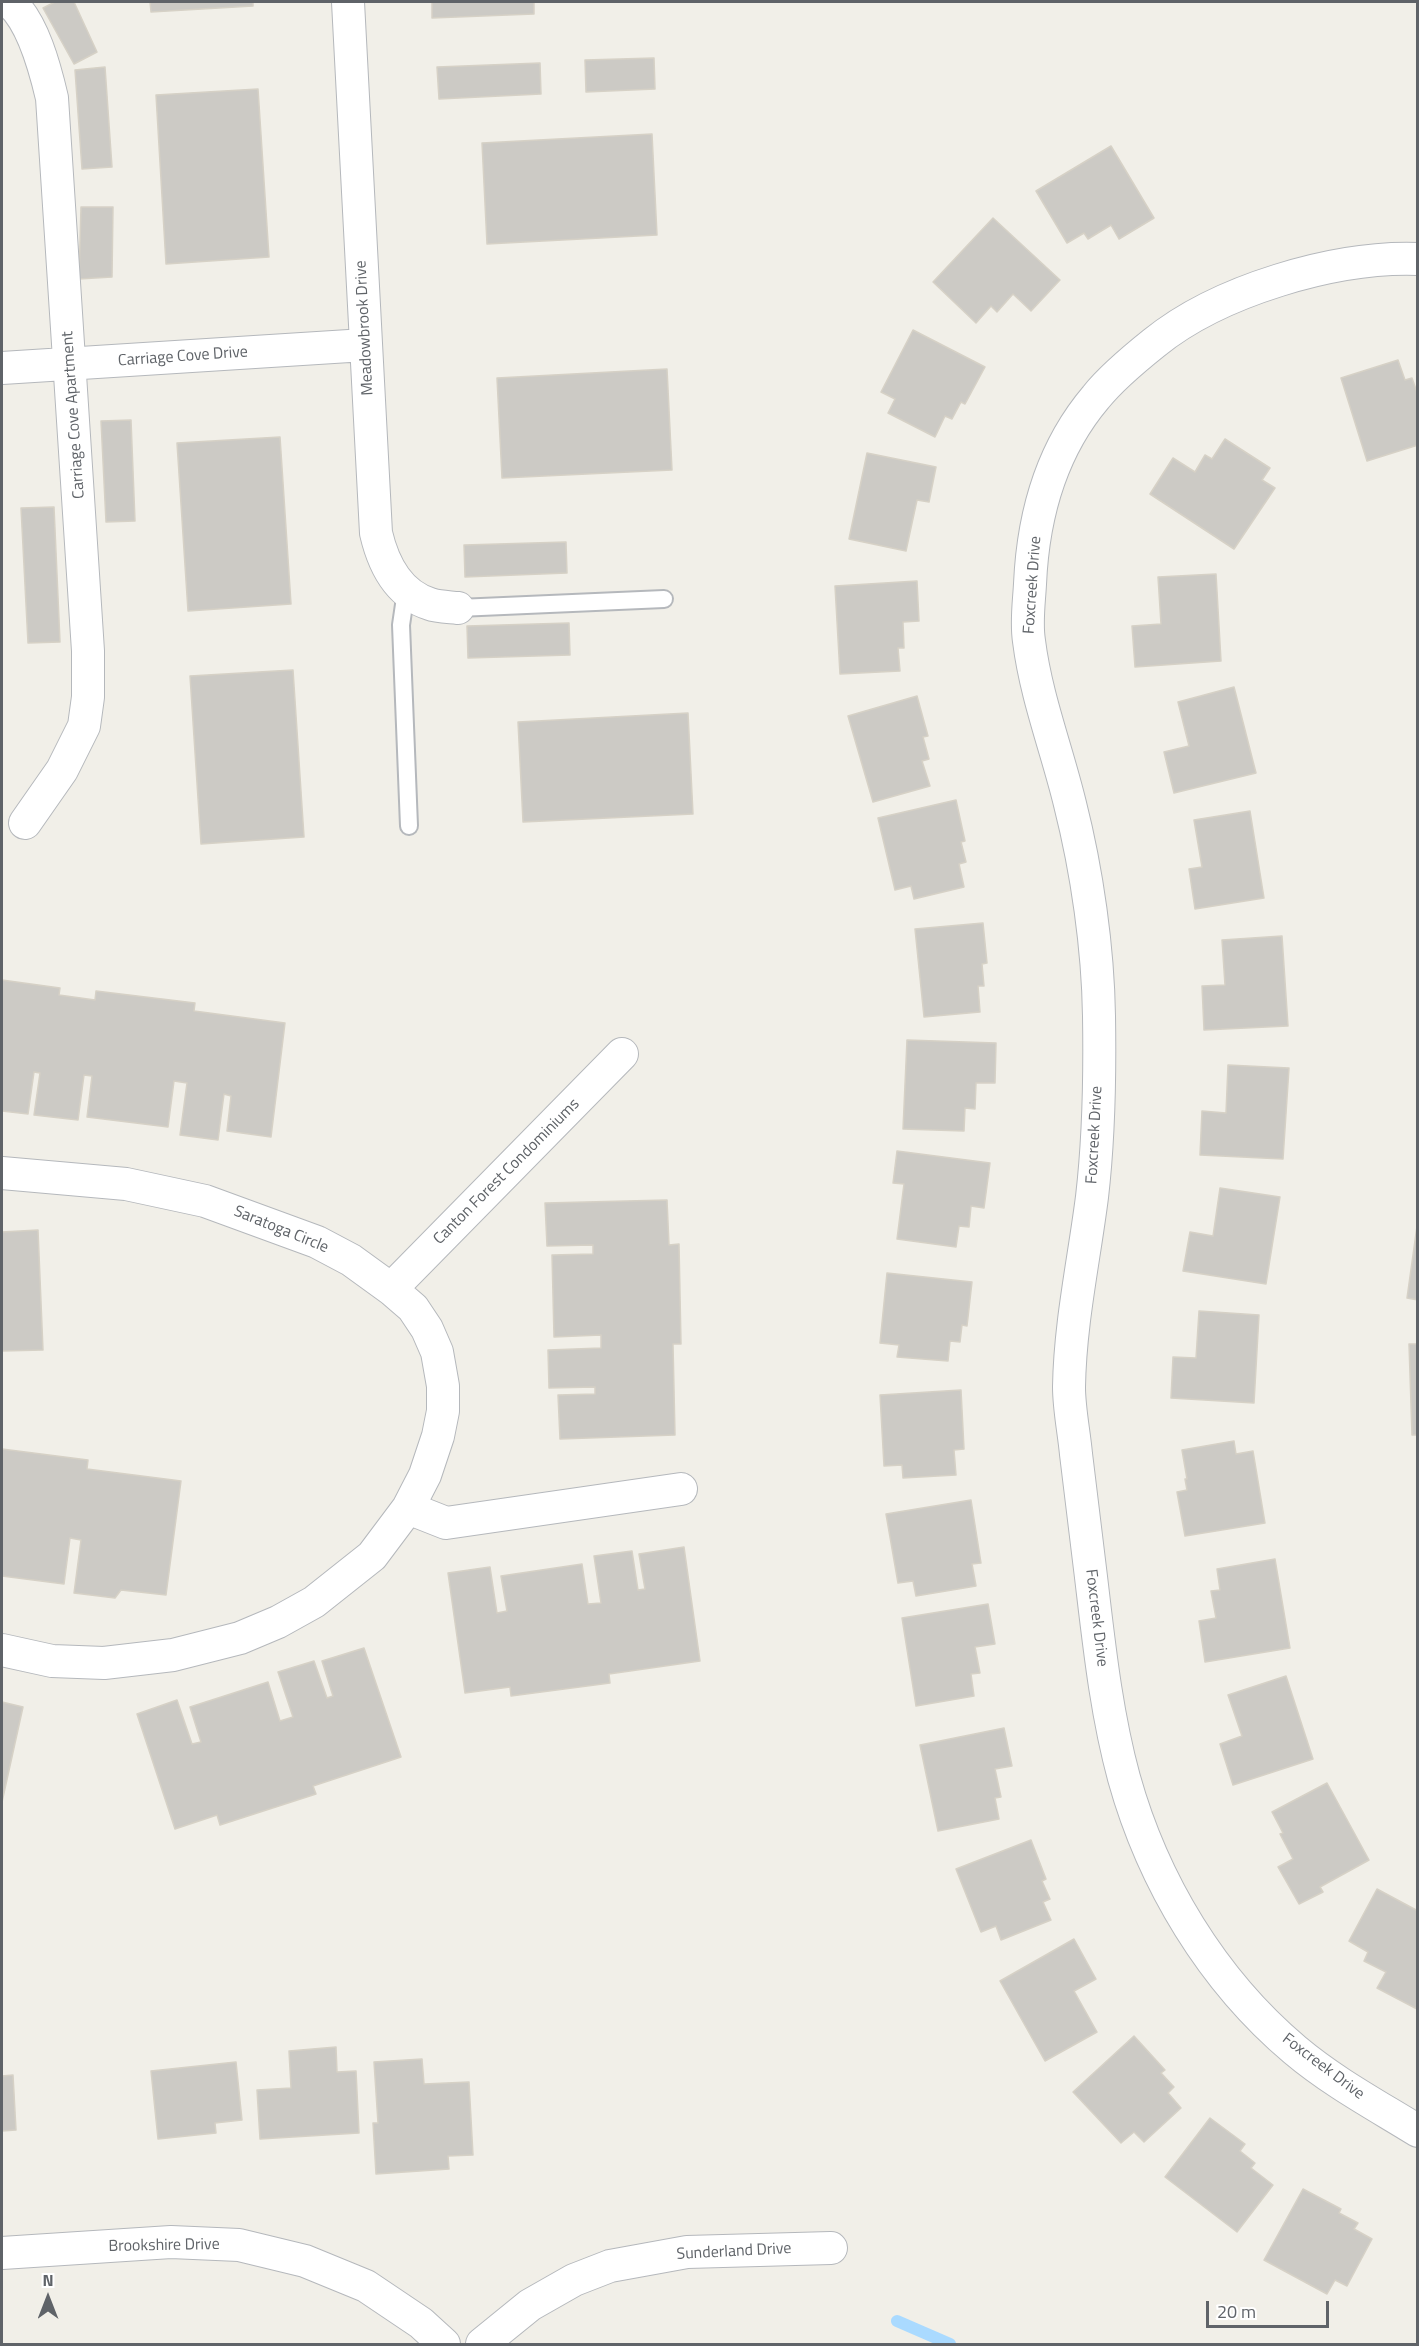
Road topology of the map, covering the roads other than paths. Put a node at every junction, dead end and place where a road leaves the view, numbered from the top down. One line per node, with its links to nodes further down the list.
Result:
1 (9, 2): 5 (street, Carriage Cove Apartment)
2 (348, 2): 4 (street, Meadowbrook Drive)
3 (1418, 259): 18 (street, Foxcreek Drive)
4 (365, 345): 5 (street, Carriage Cove Drive); 7 (street, Meadowbrook Drive)
5 (71, 364): 6 (street, Carriage Cove Drive); 10 (street, Carriage Cove Apartment)
6 (2, 368)
7 (406, 591): 9 (street, Meadowbrook Drive); 11 (lane)
8 (664, 599): 9 (lane)
9 (458, 608)
10 (25, 823)
11 (409, 826)
12 (622, 1054): 14 (street, Canton Forest Condominiums)
13 (2, 1173): 14 (street, Saratoga Circle)
14 (391, 1288): 16 (street, Saratoga Circle)
15 (681, 1489): 16 (street)
16 (408, 1508): 17 (street, Saratoga Circle)
17 (2, 1650)
18 (1418, 2131)
19 (831, 2248): 22 (street, Sunderland Drive)
20 (2, 2253): 21 (street, Brookshire Drive)
21 (444, 2344)
22 (482, 2344)

